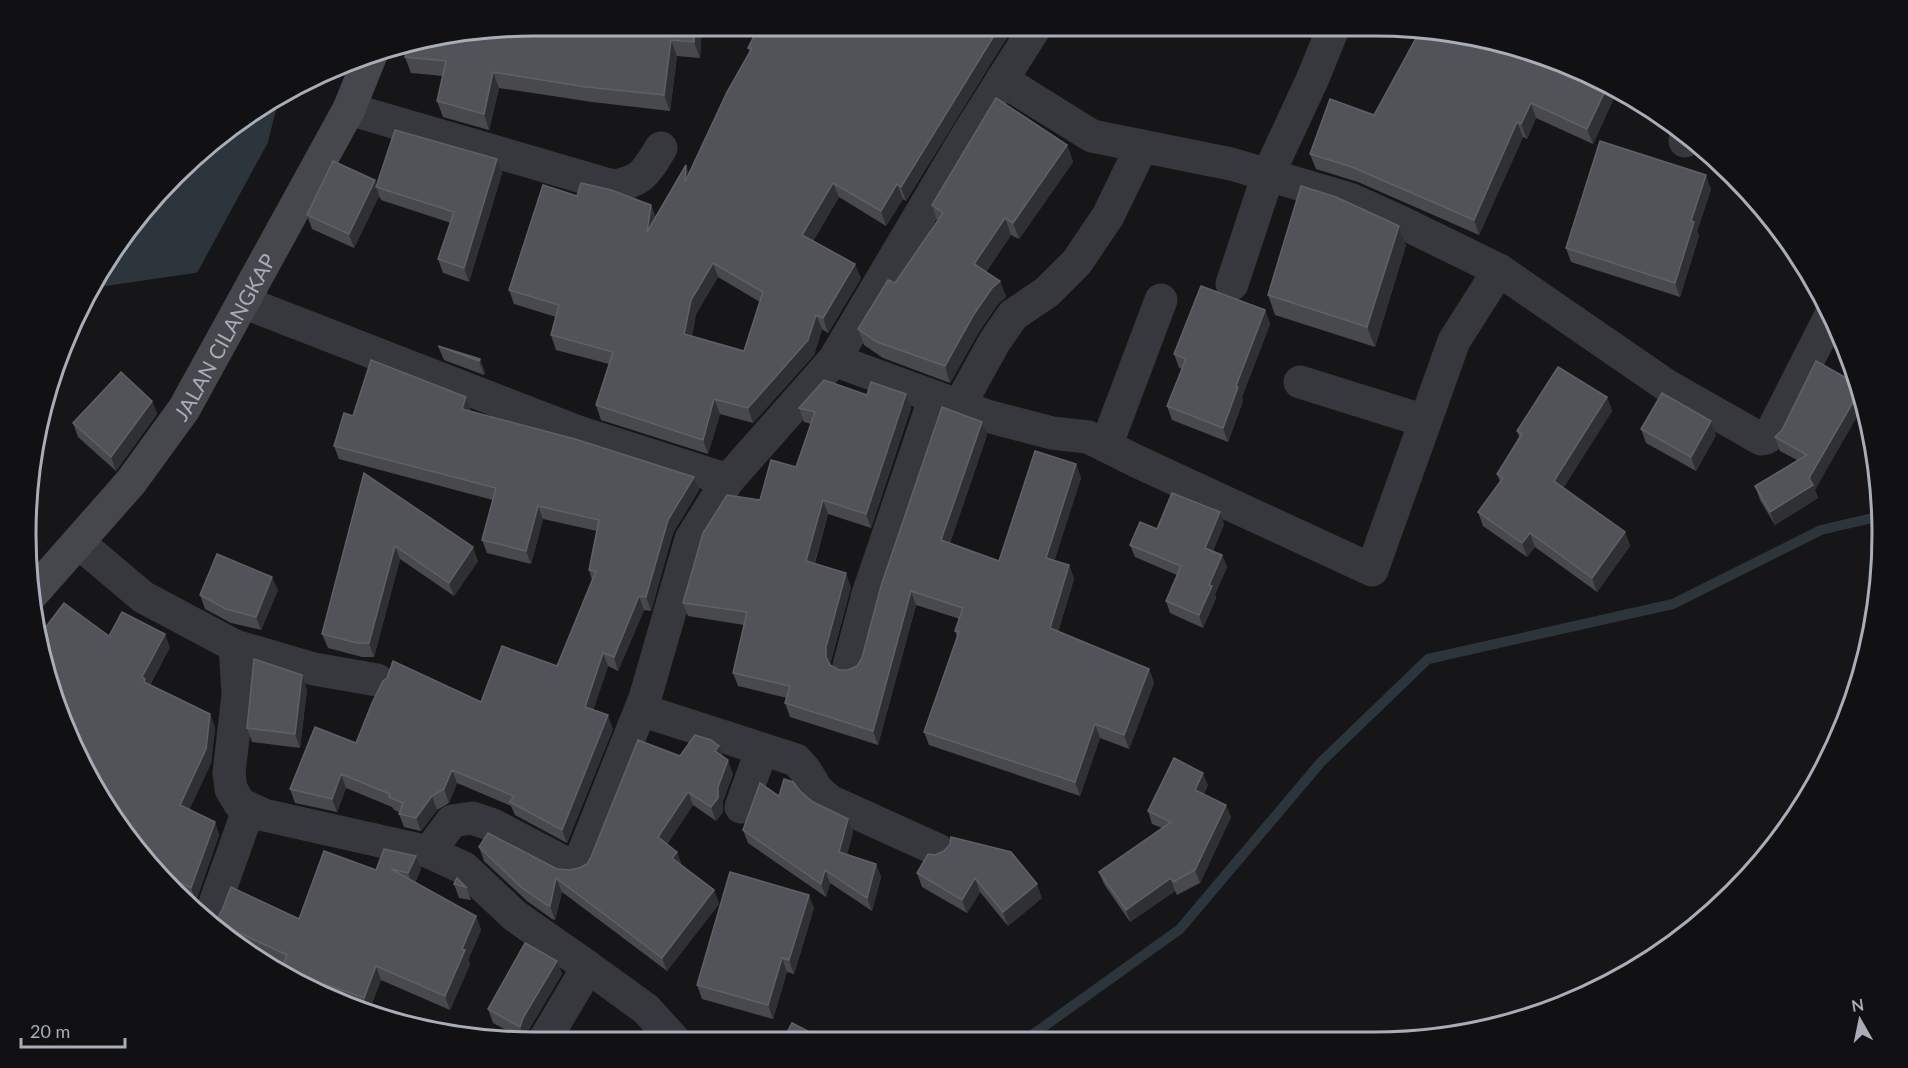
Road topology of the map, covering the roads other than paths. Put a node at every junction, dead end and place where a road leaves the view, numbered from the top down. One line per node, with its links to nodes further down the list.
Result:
1 (1030, 36): 4 (street)
2 (1330, 36): 8 (street)
3 (367, 65): 5 (street, JALAN CILANGKAP)
4 (1002, 80): 6 (street); 14 (street)
5 (349, 109): 7 (street); 12 (street, JALAN CILANGKAP)
6 (1142, 146): 8 (street); 16 (street)
7 (661, 148)
8 (1268, 175): 9 (street); 10 (street)
9 (1500, 270): 13 (street); 17 (street)
10 (1232, 284)
11 (1161, 300): 18 (street)
12 (243, 302): 19 (street); 20 (street, JALAN CILANGKAP)
13 (1826, 325)
14 (834, 360): 16 (street); 19 (street)
15 (1300, 382): 17 (street)
16 (947, 402): 18 (street); 23 (street)
17 (1425, 421): 18 (street)
18 (1106, 446)
19 (728, 480): 25 (street)
20 (79, 543): 21 (street, JALAN CILANGKAP); 22 (street)
21 (39, 587)
22 (235, 646): 24 (street); 28 (street)
23 (849, 666)
24 (377, 680)
25 (641, 710): 26 (street); 30 (street)
26 (762, 749): 27 (street); 29 (street)
27 (741, 807)
28 (249, 808): 30 (street); 31 (street)
29 (938, 850)
30 (429, 852): 32 (street)
31 (212, 913)
32 (588, 967): 33 (street); 34 (street)
33 (549, 1032)
34 (667, 1032)

